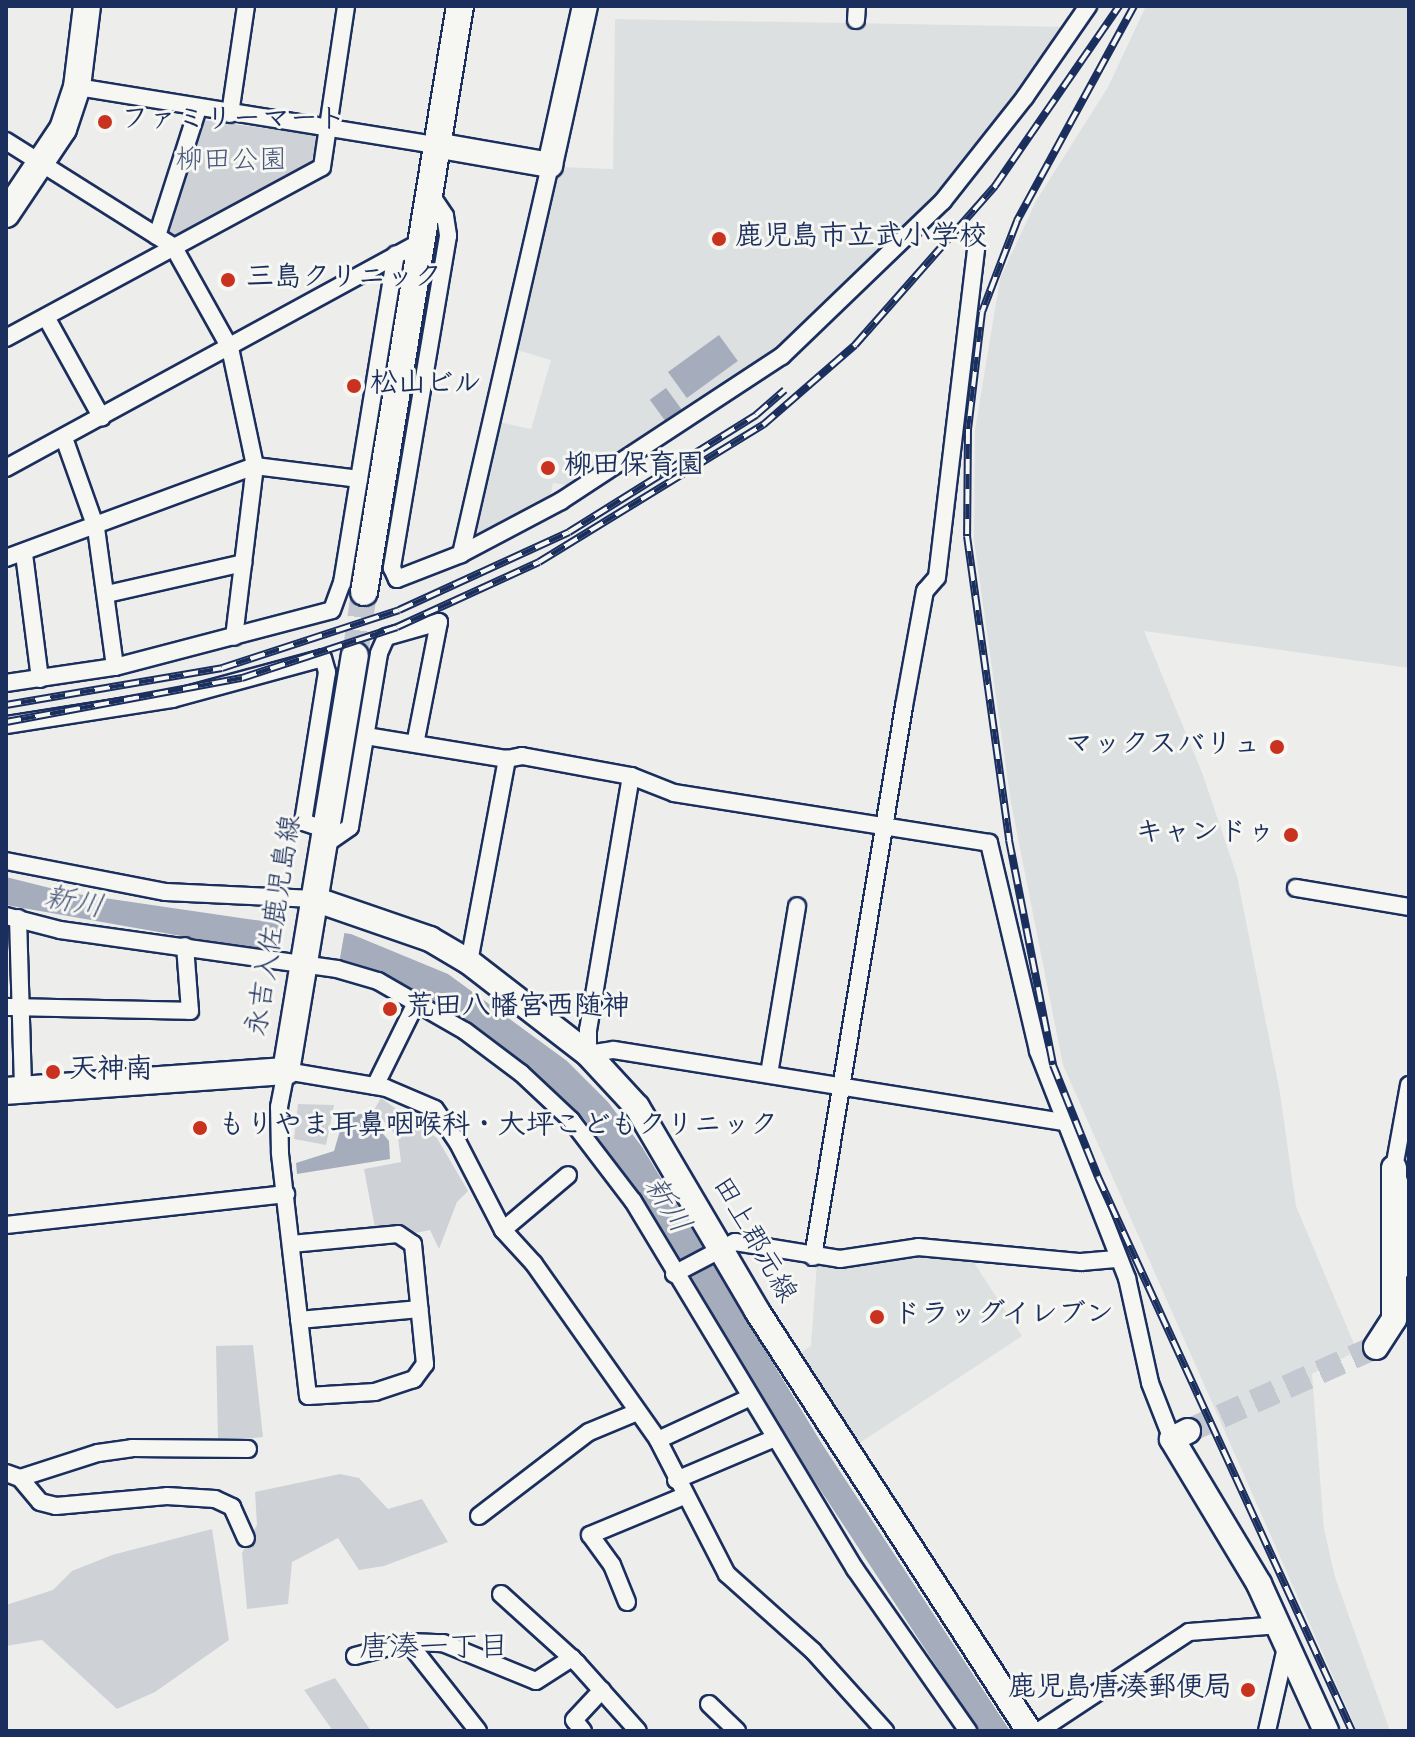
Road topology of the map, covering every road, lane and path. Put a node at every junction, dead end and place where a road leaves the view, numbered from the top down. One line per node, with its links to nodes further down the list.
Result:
1 (87, 6): 7 (main road)
2 (246, 6): 9 (street)
3 (346, 6): 10 (street)
4 (460, 6): 12 (main road)
5 (585, 6): 14 (street)
6 (1088, 6): 32 (street)
7 (77, 87): 8 (street); 13 (main road)
8 (198, 108): 9 (street); 17 (street)
9 (230, 114): 10 (street)
10 (329, 130): 12 (street); 19 (street)
11 (6, 141): 13 (street)
12 (435, 145): 14 (street); 15 (main road)
13 (44, 164): 16 (main road); 17 (street)
14 (550, 165): 32 (street)
15 (429, 192): 18 (main road); 32 (street)
16 (6, 214)
17 (157, 236): 19 (street)
18 (421, 242): 21 (street); 35 (main road)
19 (173, 246): 22 (street); 24 (street)
20 (976, 249): 47 (street)
21 (396, 254): 24 (street); 29 (street)
22 (46, 317): 23 (street); 25 (street)
23 (6, 338)
24 (230, 348): 25 (street); 27 (street)
25 (102, 418): 26 (street)
26 (64, 438): 28 (street); 30 (street)
27 (255, 466): 29 (street); 30 (street); 34 (street)
28 (6, 468)
29 (359, 479): 37 (street)
30 (96, 528): 31 (street); 36 (street)
31 (24, 554): 33 (street); 40 (street)
32 (461, 554)
33 (6, 558)
34 (244, 563): 36 (street); 37 (street)
35 (364, 592)
36 (107, 594): 39 (street)
37 (234, 637): 39 (street)
38 (355, 656): 48 (main road, 永吉入佐鹿児島線)
39 (115, 667): 40 (street)
40 (40, 679): 41 (street)
41 (6, 683)
42 (6, 725): 48 (street)
43 (366, 736): 44 (street); 44 (street); 48 (street)
44 (415, 744): 45 (street)
45 (507, 759): 46 (street); 56 (street)
46 (631, 776): 47 (street); 60 (street)
47 (883, 829): 63 (street); 67 (street)
48 (324, 838): 51 (main road, 永吉入佐鹿児島線)
49 (6, 861): 51 (street)
50 (1296, 888): 53 (street)
51 (314, 899): 56 (street, 田上郡元線); 57 (main road, 永吉入佐鹿児島線)
52 (797, 906): 62 (street)
53 (1409, 907)
54 (12, 917): 55 (street); 59 (street)
55 (185, 946): 57 (street); 59 (street)
56 (469, 962): 60 (street, 田上郡元線)
57 (304, 966): 58 (street); 61 (main road, 永吉入佐鹿児島線)
58 (417, 1001): 65 (street); 78 (street)
59 (12, 1007): 66 (street)
60 (588, 1054): 62 (street); 74 (street, 田上郡元線)
61 (286, 1071): 65 (street); 66 (main road, 永吉入佐鹿児島線); 70 (street)
62 (769, 1074): 63 (street)
63 (840, 1084): 67 (street); 75 (street)
64 (1409, 1085): 68 (street)
65 (375, 1086): 72 (street)
66 (14, 1090)
67 (1065, 1122): 76 (street)
68 (1402, 1169): 77 (street); 81 (street)
69 (568, 1175): 72 (street)
70 (286, 1194): 71 (street); 73 (street)
71 (6, 1225)
72 (503, 1230): 83 (street)
73 (291, 1244): 79 (street); 80 (street)
74 (719, 1248): 75 (street); 78 (street); 107 (street, 田上郡元線)
75 (813, 1257): 76 (street)
76 (1119, 1259): 84 (street)
77 (1409, 1269)
78 (674, 1274): 82 (street)
79 (419, 1309): 80 (street); 80 (street)
80 (299, 1320)
81 (1376, 1347)
82 (749, 1398): 85 (street); 86 (street)
83 (637, 1412): 86 (street); 91 (street)
84 (1180, 1435): 95 (street)
85 (775, 1438): 89 (street); 106 (street)
86 (658, 1440): 89 (street)
87 (248, 1449): 88 (street)
88 (13, 1476): 92 (street)
89 (676, 1480): 90 (street)
90 (684, 1496): 94 (street); 105 (street)
91 (479, 1516)
92 (246, 1538)
93 (501, 1594): 98 (street)
94 (627, 1602)
95 (1284, 1633): 108 (street); 109 (street); 110 (street)
96 (408, 1642): 97 (street); 98 (street); 101 (street)
97 (355, 1656)
98 (572, 1658): 99 (street)
99 (602, 1690): 102 (street); 103 (street)
100 (709, 1704): 104 (street)
101 (478, 1731)
102 (583, 1731)
103 (638, 1731)
104 (737, 1731)
105 (885, 1731)
106 (968, 1731)
107 (1029, 1731)
108 (1039, 1731)
109 (1267, 1731)
110 (1326, 1731)

